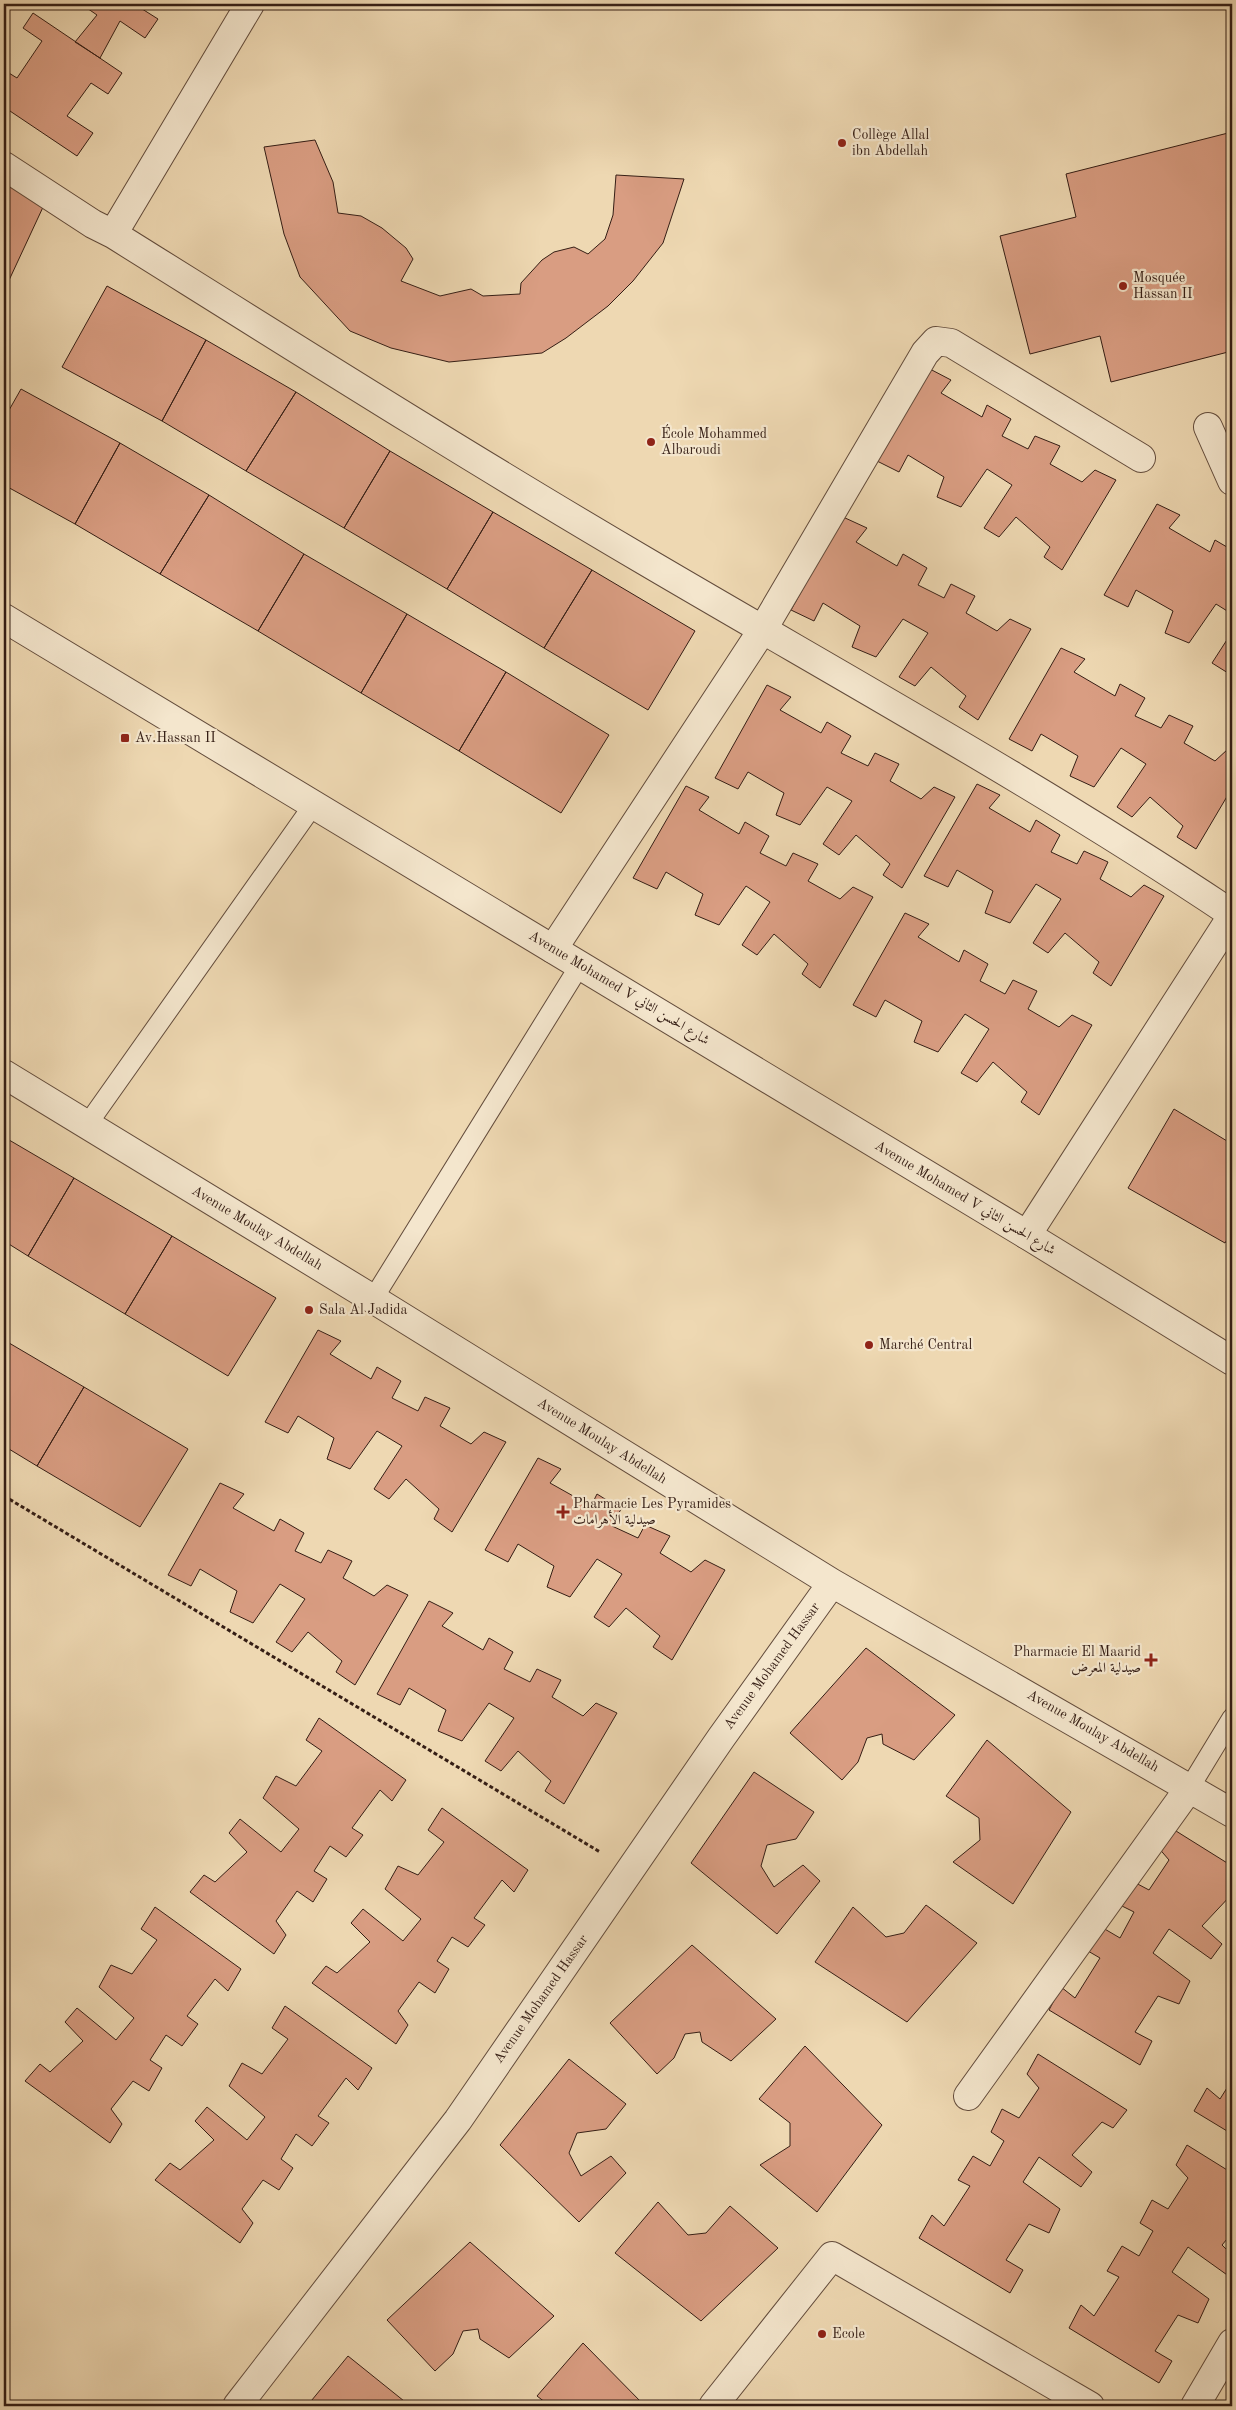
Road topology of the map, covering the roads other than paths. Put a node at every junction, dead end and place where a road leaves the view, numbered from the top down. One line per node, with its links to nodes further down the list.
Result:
1 (250, 4): 3 (street)
2 (4, 166): 3 (street)
3 (112, 234): 8 (street)
4 (1208, 427): 6 (street)
5 (1141, 458): 8 (street)
6 (1232, 481)
7 (4, 618): 9 (street, Avenue Mohamed V شارع الحسن الثاني)
8 (762, 629): 10 (street); 11 (street)
9 (314, 804): 11 (street, Avenue Mohamed V شارع الحسن الثاني); 14 (lane)
10 (1232, 915): 15 (street)
11 (553, 949): 12 (street, Avenue Mohamed V شارع الحسن الثاني)
12 (580, 964): 15 (street, Avenue Mohamed V شارع الحسن الثاني); 16 (lane)
13 (4, 1074): 14 (street, Avenue Moulay Abdellah)
14 (87, 1125): 16 (street, Avenue Moulay Abdellah)
15 (1028, 1235): 17 (street, Avenue Mohamed V شارع الحسن الثاني)
16 (373, 1298): 18 (street, Avenue Moulay Abdellah)
17 (1232, 1362)
18 (832, 1583): 20 (street, Avenue Moulay Abdellah); 24 (street, Avenue Mohamed Hassar)
19 (1232, 1718): 20 (lane)
20 (1190, 1787): 21 (street, Avenue Moulay Abdellah); 22 (street)
21 (1232, 1813)
22 (968, 2096)
23 (1232, 2343): 27 (street)
24 (237, 2406)
25 (713, 2406): 26 (street)
26 (1090, 2406)
27 (1195, 2406)

